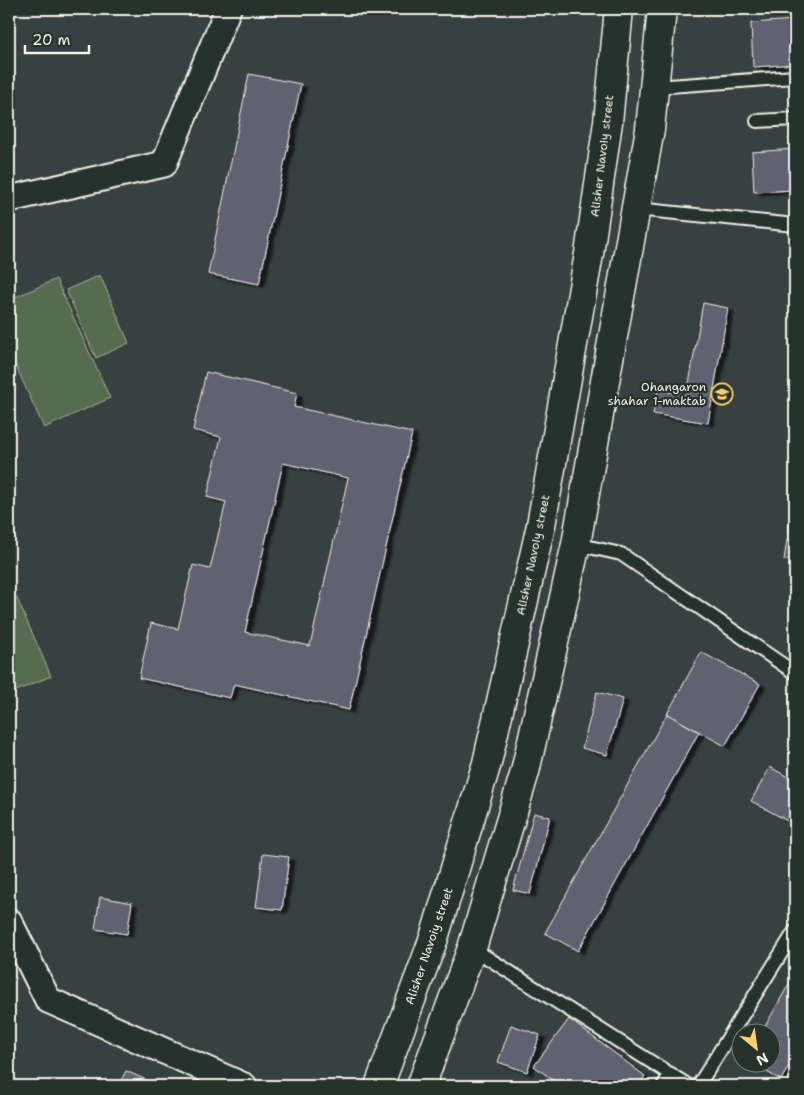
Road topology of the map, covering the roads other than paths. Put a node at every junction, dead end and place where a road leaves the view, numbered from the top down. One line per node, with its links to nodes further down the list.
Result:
1 (228, 9): 8 (street)
2 (619, 9): 11 (main road, Alisher Navoiy street)
3 (662, 9): 5 (main road)
4 (795, 77): 5 (lane)
5 (655, 87): 9 (main road)
6 (795, 119): 7 (lane)
7 (758, 121)
8 (9, 199)
9 (636, 209): 10 (lane); 12 (main road)
10 (795, 225)
11 (589, 254): 12 (main road); 15 (main road, Alisher Navoiy street)
12 (628, 261): 13 (main road)
13 (576, 544): 14 (lane); 16 (main road)
14 (795, 673)
15 (487, 763): 16 (main road); 22 (main road, Alisher Navoiy street)
16 (525, 772): 19 (main road)
17 (9, 921): 21 (street)
18 (795, 931): 26 (lane)
19 (472, 948): 20 (lane); 23 (main road)
20 (671, 1074): 24 (lane); 25 (lane)
21 (244, 1086)
22 (379, 1086)
23 (421, 1086)
24 (663, 1086)
25 (689, 1086)
26 (698, 1086)

